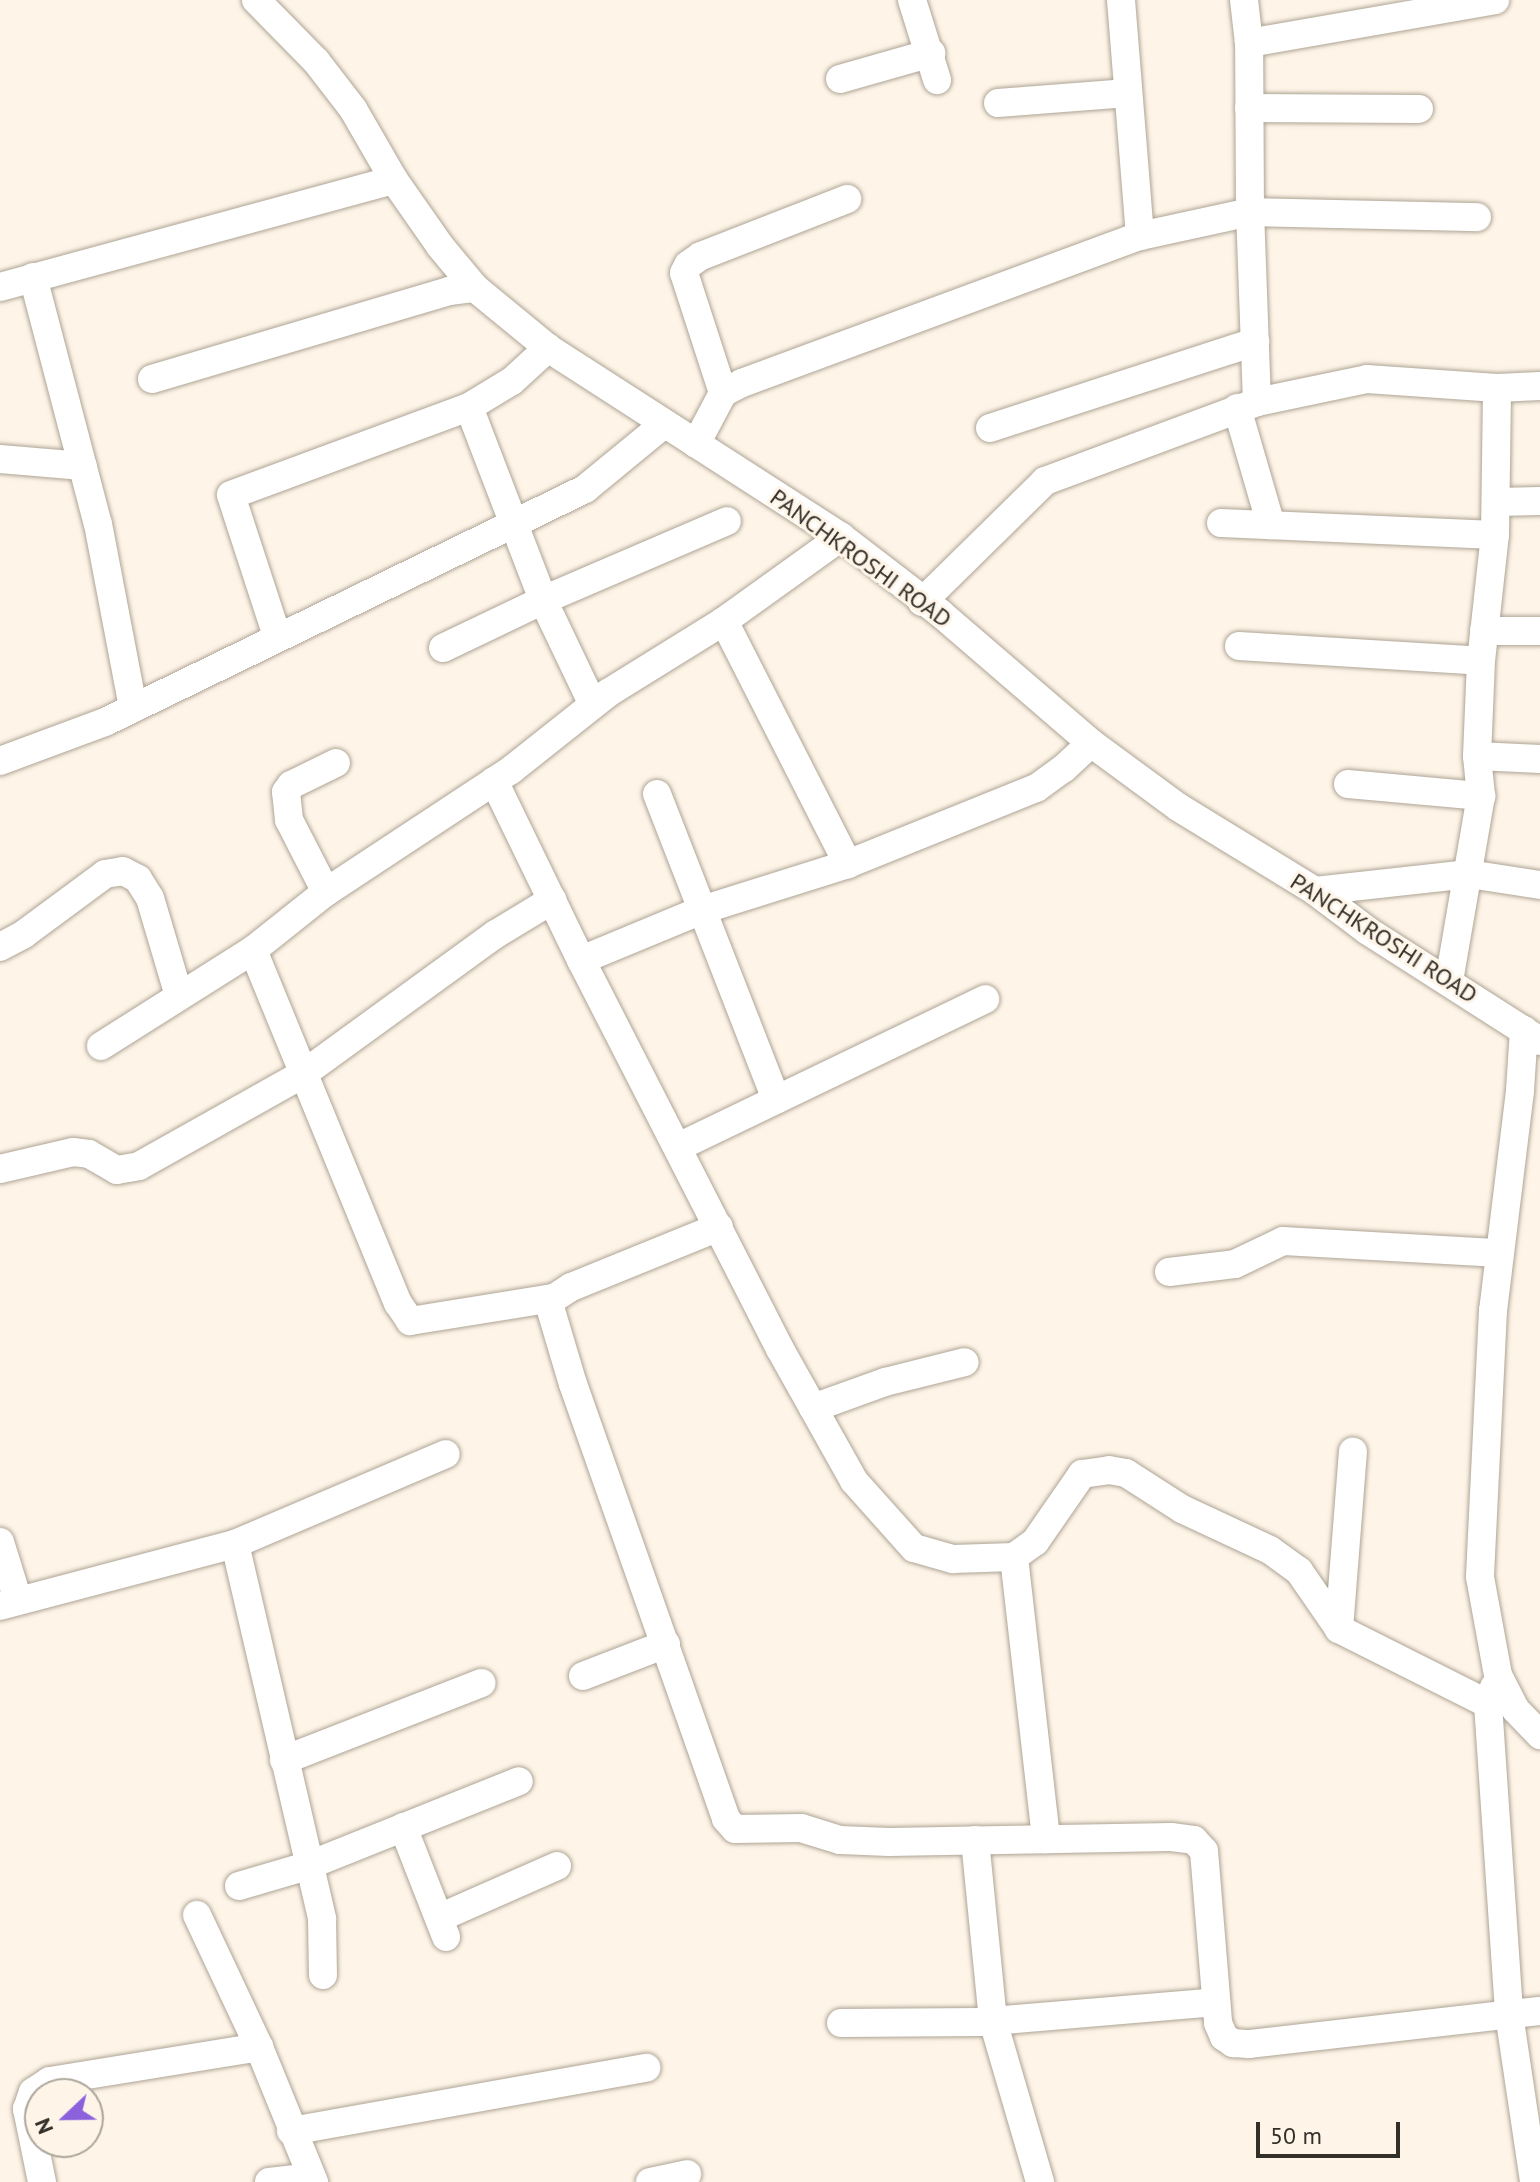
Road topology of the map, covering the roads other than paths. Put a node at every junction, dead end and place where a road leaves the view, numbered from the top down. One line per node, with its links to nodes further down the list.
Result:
1 (256, 0): 12 (street, PANCHKROSHI ROAD)
2 (912, 0): 7 (street)
3 (1121, 0): 8 (street)
4 (1244, 0): 6 (street)
5 (1495, 0): 6 (street)
6 (1249, 43): 10 (street)
7 (840, 79)
8 (1128, 93): 9 (street); 16 (street)
9 (998, 103)
10 (1249, 108): 11 (street); 14 (street)
11 (1419, 109)
12 (394, 180): 17 (street); 19 (street, PANCHKROSHI ROAD)
13 (847, 199): 25 (street)
14 (1250, 212): 15 (street); 16 (street); 20 (street)
15 (1477, 217)
16 (1140, 236): 25 (street)
17 (33, 277): 18 (street); 32 (street)
18 (0, 287)
19 (475, 288): 21 (street, PANCHKROSHI ROAD); 22 (street)
20 (1255, 342): 26 (street); 29 (street)
21 (548, 348): 27 (street); 28 (street, PANCHKROSHI ROAD)
22 (152, 379)
23 (1540, 386): 24 (street)
24 (1497, 388): 26 (street); 34 (street)
25 (723, 393): 30 (street)
26 (1247, 405): 38 (street); 42 (street)
27 (469, 407): 37 (street); 46 (street)
28 (663, 425): 30 (street, PANCHKROSHI ROAD); 37 (street)
29 (990, 428)
30 (696, 444): 40 (street, PANCHKROSHI ROAD)
31 (0, 459): 32 (street)
32 (83, 466): 51 (street)
33 (1540, 501): 34 (street)
34 (1497, 502): 39 (street)
35 (727, 521): 41 (street)
36 (1221, 523): 38 (street)
37 (514, 525): 41 (street); 46 (street)
38 (1271, 525): 39 (street)
39 (1495, 535): 44 (street)
40 (841, 537): 42 (street, PANCHKROSHI ROAD); 43 (street)
41 (543, 600): 48 (street); 50 (street)
42 (922, 602): 52 (street, PANCHKROSHI ROAD)
43 (724, 621): 50 (street); 61 (street)
44 (1484, 631): 45 (street); 49 (street)
45 (1540, 631)
46 (277, 636): 51 (street)
47 (1239, 646): 49 (street)
48 (443, 648)
49 (1481, 661): 53 (street)
50 (593, 705): 57 (street)
51 (133, 708): 55 (street)
52 (1091, 743): 61 (street); 64 (street, PANCHKROSHI ROAD)
53 (1477, 756): 54 (street); 60 (street)
54 (1540, 759)
55 (0, 761)
56 (336, 763): 65 (street)
57 (494, 781): 65 (street); 66 (street)
58 (1348, 784): 60 (street)
59 (657, 794): 67 (street)
60 (1481, 796): 62 (street)
61 (848, 864): 67 (street)
62 (1469, 874): 63 (street); 64 (street); 71 (street)
63 (1540, 885)
64 (1315, 891): 71 (street, PANCHKROSHI ROAD)
65 (326, 892): 69 (street)
66 (552, 900): 70 (street); 76 (street)
67 (702, 910): 70 (street); 77 (street)
68 (0, 947): 72 (street)
69 (253, 950): 72 (street); 76 (street)
70 (581, 960): 78 (street)
71 (1449, 981): 74 (street, PANCHKROSHI ROAD)
72 (179, 996): 75 (street)
73 (985, 999): 77 (street)
74 (1532, 1036): 81 (street)
75 (101, 1046)
76 (303, 1074): 79 (street); 83 (street)
77 (776, 1100): 78 (street)
78 (678, 1147): 80 (street)
79 (0, 1169)
80 (719, 1227): 83 (street); 85 (street)
81 (1500, 1253): 82 (street); 94 (street)
82 (1169, 1272)
83 (554, 1298): 93 (street)
84 (965, 1362): 85 (street)
85 (813, 1408): 90 (street)
86 (1353, 1452): 92 (street)
87 (446, 1454): 89 (street)
88 (0, 1542): 91 (street)
89 (235, 1544): 91 (street); 99 (street)
90 (1014, 1557): 92 (street); 102 (street)
91 (9, 1603)
92 (1339, 1629): 97 (street)
93 (666, 1644): 95 (street); 103 (street)
94 (1498, 1675): 97 (street); 98 (street)
95 (583, 1676)
96 (482, 1683): 99 (street)
97 (1488, 1704): 111 (street)
98 (1540, 1735)
99 (284, 1760): 104 (street)
100 (519, 1781): 101 (street)
101 (403, 1827): 104 (street); 105 (street)
102 (1046, 1839): 103 (street); 109 (street)
103 (975, 1840): 112 (street)
104 (307, 1866): 106 (street); 108 (street)
105 (557, 1866)
106 (239, 1886)
107 (197, 1915): 114 (street)
108 (323, 1975)
109 (1216, 2002): 111 (street); 112 (street)
110 (1540, 2011): 111 (street)
111 (1509, 2014): 123 (street)
112 (993, 2021): 113 (street); 122 (street)
113 (841, 2023)
114 (259, 2047): 116 (street); 119 (street)
115 (646, 2068): 116 (street)
116 (291, 2131): 118 (street)
117 (687, 2174): 121 (street)
118 (312, 2180): 120 (street)
119 (42, 2182)
120 (269, 2182)
121 (650, 2182)
122 (1040, 2182)
123 (1534, 2182)

